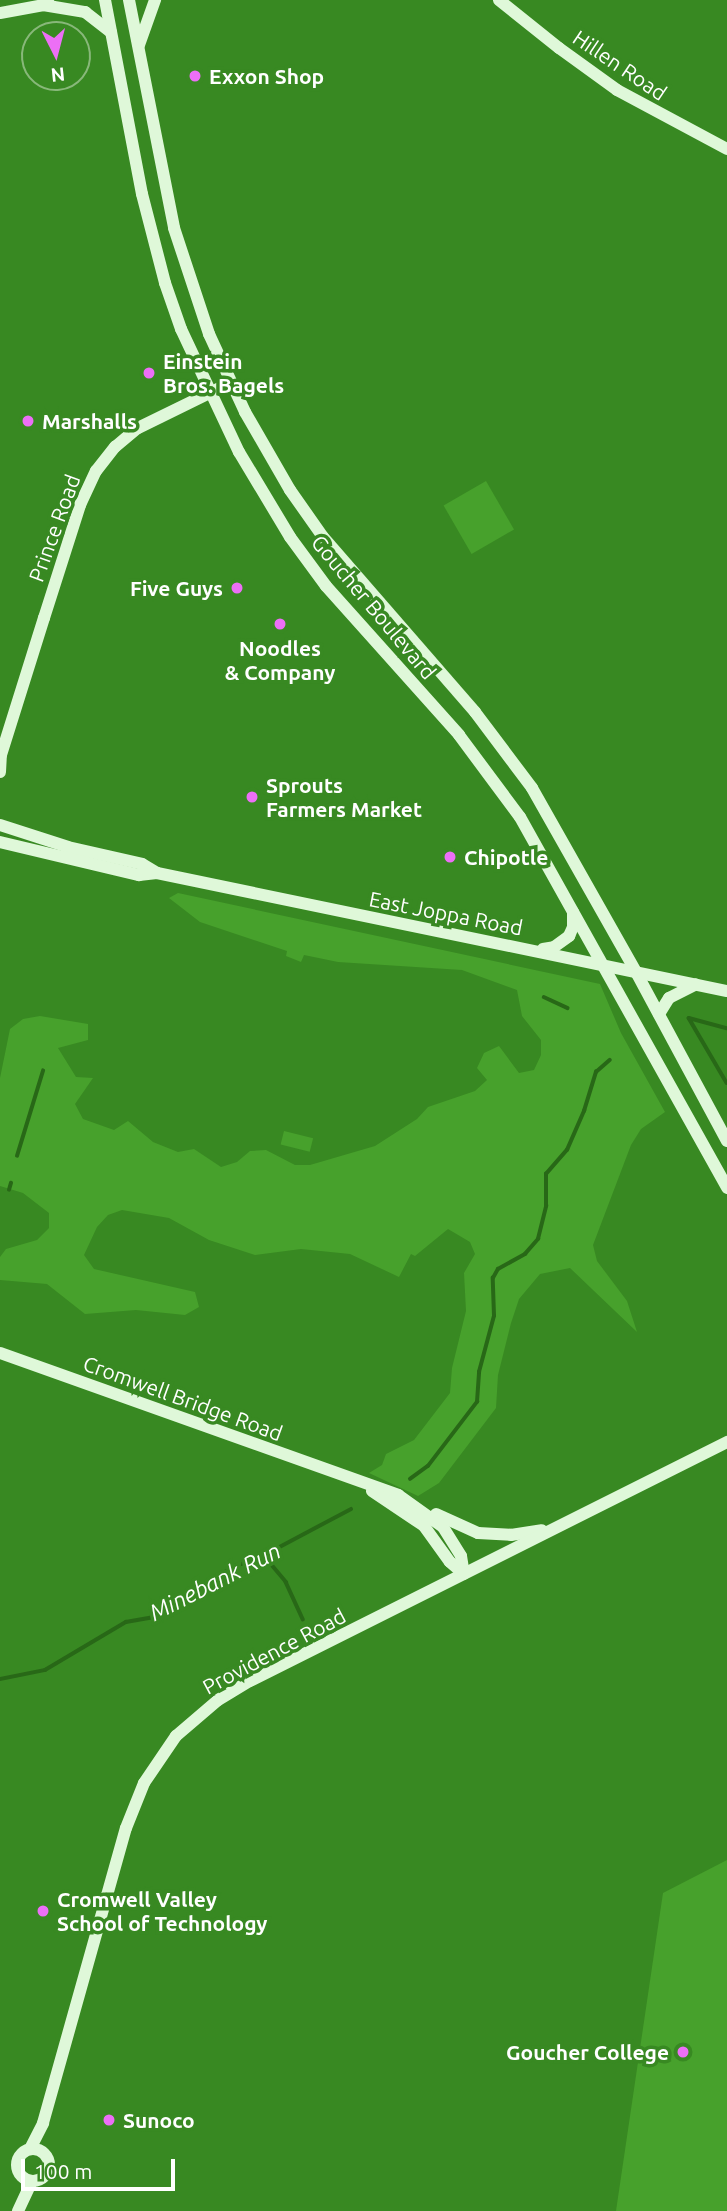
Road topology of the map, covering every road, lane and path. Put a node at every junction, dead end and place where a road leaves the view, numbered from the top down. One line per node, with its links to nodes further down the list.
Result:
1 (70, 0): 6 (main road)
2 (105, 0): 8 (main road, Goucher Boulevard)
3 (129, 0): 9 (main road, Goucher Boulevard)
4 (155, 0): 9 (main road)
5 (499, 0): 10 (main road, Hillen Road)
6 (43, 5): 7 (main road); 8 (main road)
7 (0, 13)
8 (111, 32): 12 (main road, Goucher Boulevard)
9 (137, 52): 11 (main road, Goucher Boulevard)
10 (727, 149)
11 (230, 383): 12 (main road, Prince Road); 21 (main road, Goucher Boulevard)
12 (210, 393): 13 (main road, Prince Road); 18 (main road, Goucher Boulevard)
13 (0, 755): 14 (main road, Prince Road)
14 (0, 772)
15 (0, 825): 17 (main road, East Joppa Road)
16 (0, 842): 17 (main road, East Joppa Road)
17 (157, 873): 19 (main road, East Joppa Road)
18 (573, 908): 19 (main road); 20 (main road, Goucher Boulevard)
19 (536, 951): 20 (main road, East Joppa Road)
20 (604, 964): 21 (main road, East Joppa Road); 26 (main road, Goucher Boulevard)
21 (636, 972): 22 (main road, East Joppa Road); 24 (main road, Goucher Boulevard)
22 (696, 984): 23 (main road, East Joppa Road); 24 (main road)
23 (727, 991)
24 (659, 1014): 25 (main road, Goucher Boulevard)
25 (727, 1141)
26 (727, 1188)
27 (0, 1353): 29 (main road, Cromwell Bridge Road)
28 (727, 1442): 31 (main road, Providence Road)
29 (354, 1480): 30 (main road, Cromwell Bridge Road); 32 (main road, Cromwell Bridge Road)
30 (417, 1506): 31 (main road); 32 (main road, Cromwell Bridge Road)
31 (557, 1528): 32 (main road, Providence Road)
32 (464, 1574): 33 (main road, Providence Road)
33 (36, 2150): 34 (main road); 34 (main road)
34 (27, 2179): 35 (main road)
35 (18, 2211)

